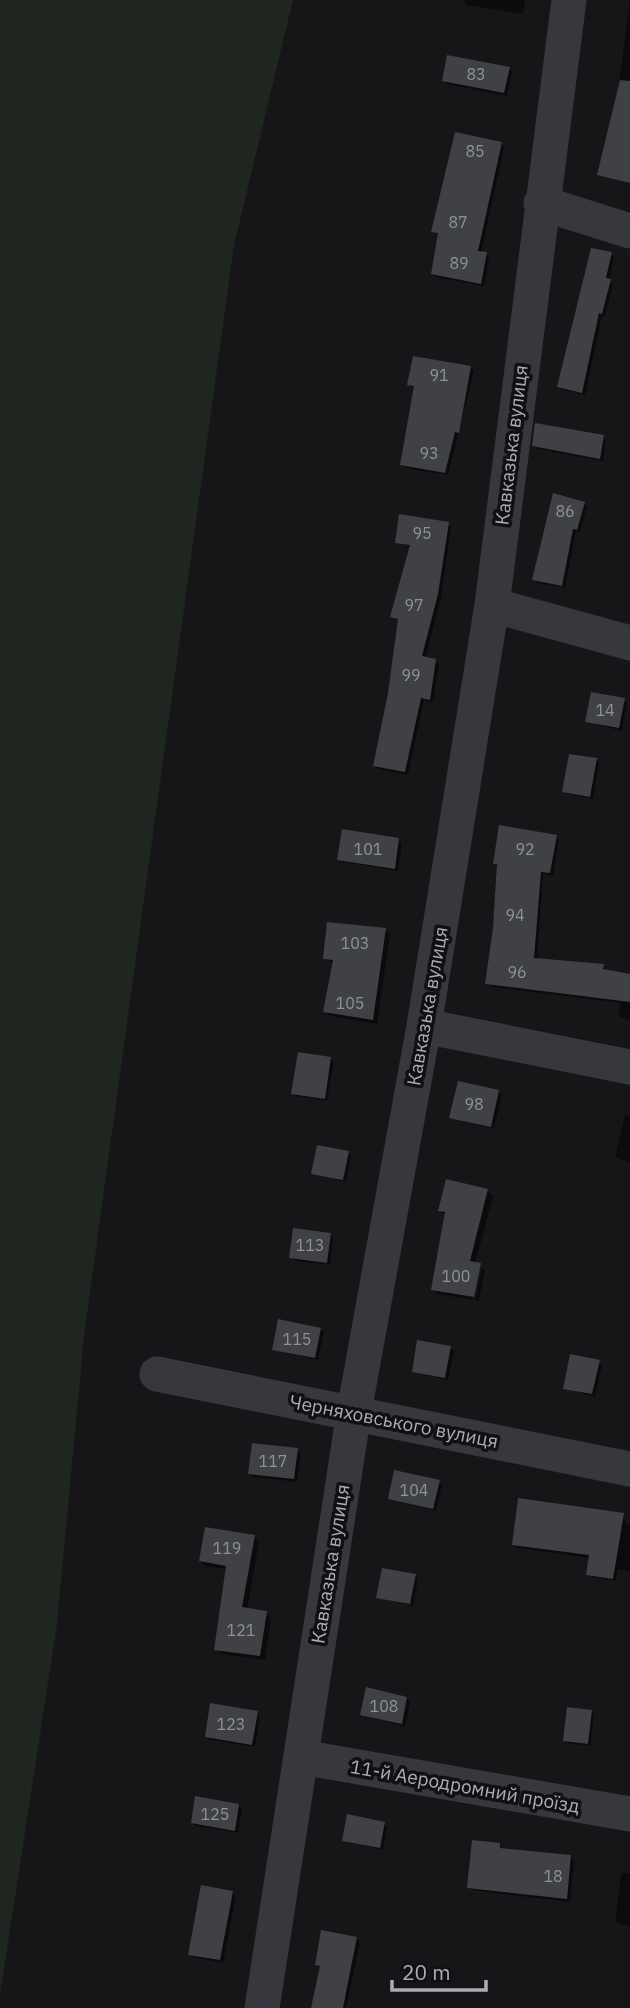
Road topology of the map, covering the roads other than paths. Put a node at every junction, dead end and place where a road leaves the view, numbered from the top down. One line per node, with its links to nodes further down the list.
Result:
1 (569, 0): 2 (street, Кавказька вулиця)
2 (541, 203): 3 (street); 4 (street, Кавказька вулиця)
3 (630, 231)
4 (492, 605): 5 (street); 6 (street, Кавказька вулиця)
5 (630, 643)
6 (424, 1026): 7 (street); 9 (street, Кавказька вулиця)
7 (630, 1066)
8 (157, 1374): 9 (street, Черняховського вулиця)
9 (354, 1412): 10 (street, Черняховського вулиця); 11 (street, Кавказька вулиця)
10 (630, 1469)
11 (301, 1757): 12 (street, 11-й Аеродромний проїзд); 13 (street, Кавказька вулиця)
12 (630, 1815)
13 (262, 2008)

